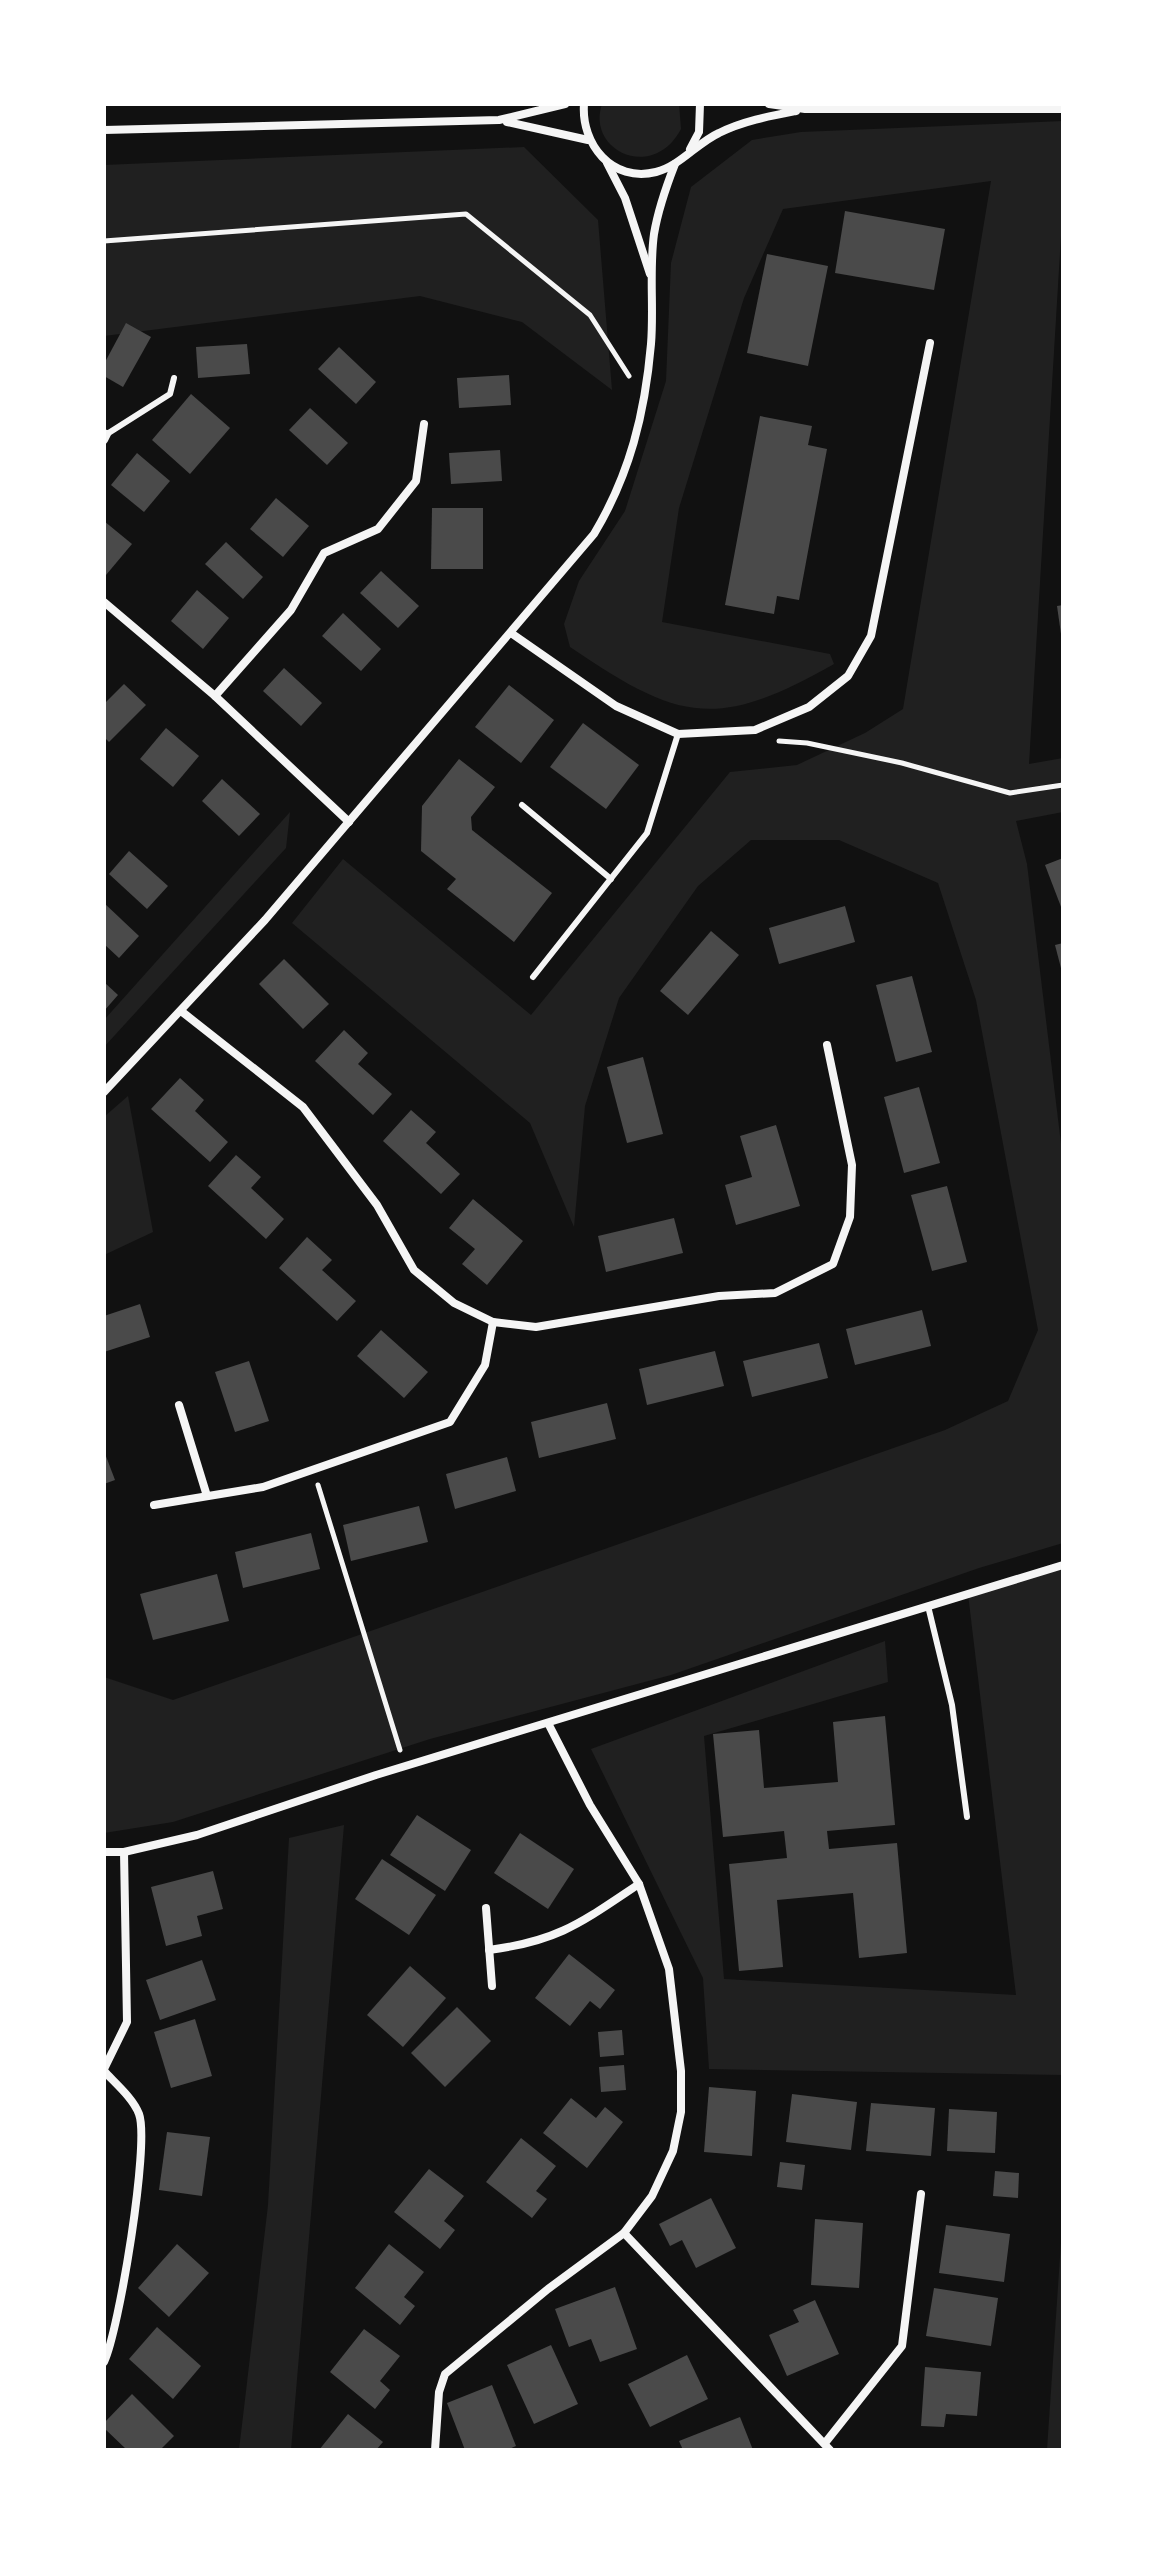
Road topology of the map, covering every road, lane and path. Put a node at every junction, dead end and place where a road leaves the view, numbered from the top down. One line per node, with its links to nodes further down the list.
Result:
1 (565, 104): 7 (street)
2 (584, 104): 9 (street)
3 (700, 104): 10 (street)
4 (769, 104): 5 (street)
5 (805, 109): 6 (street); 10 (street)
6 (1063, 109)
7 (499, 120): 8 (street); 9 (street)
8 (104, 130)
9 (588, 140): 11 (street)
10 (689, 150): 12 (street)
11 (606, 161): 12 (street); 14 (street)
12 (675, 164): 14 (street)
13 (104, 241): 17 (path)
14 (652, 282): 17 (street)
15 (930, 343): 23 (street)
16 (174, 378): 19 (lane)
17 (645, 401): 21 (street)
18 (424, 424): 22 (street)
19 (105, 437)
20 (104, 602): 22 (street)
21 (511, 633): 23 (street); 27 (street)
22 (215, 696): 27 (street)
23 (678, 734): 28 (lane)
24 (764, 740): 25 (path)
25 (1063, 785)
26 (522, 805): 28 (lane)
27 (349, 822): 30 (street)
28 (611, 879): 29 (lane)
29 (533, 977)
30 (181, 1011): 32 (street); 33 (street)
31 (827, 1045): 33 (street)
32 (104, 1092)
33 (493, 1322): 35 (street)
34 (179, 1405): 36 (street)
35 (313, 1470): 36 (street); 41 (path)
36 (207, 1496): 37 (street)
37 (154, 1505)
38 (1063, 1565): 39 (street)
39 (928, 1606): 40 (street); 42 (lane)
40 (549, 1725): 41 (street); 45 (street)
41 (405, 1766): 44 (street)
42 (967, 1817)
43 (104, 1852): 44 (street)
44 (124, 1852): 49 (street)
45 (639, 1884): 47 (street); 51 (street)
46 (486, 1908): 47 (street)
47 (489, 1950): 48 (street)
48 (492, 1986)
49 (104, 2070): 52 (street)
50 (921, 2194): 53 (street)
51 (624, 2233): 53 (street); 54 (street)
52 (104, 2362)
53 (828, 2447)
54 (435, 2450)

